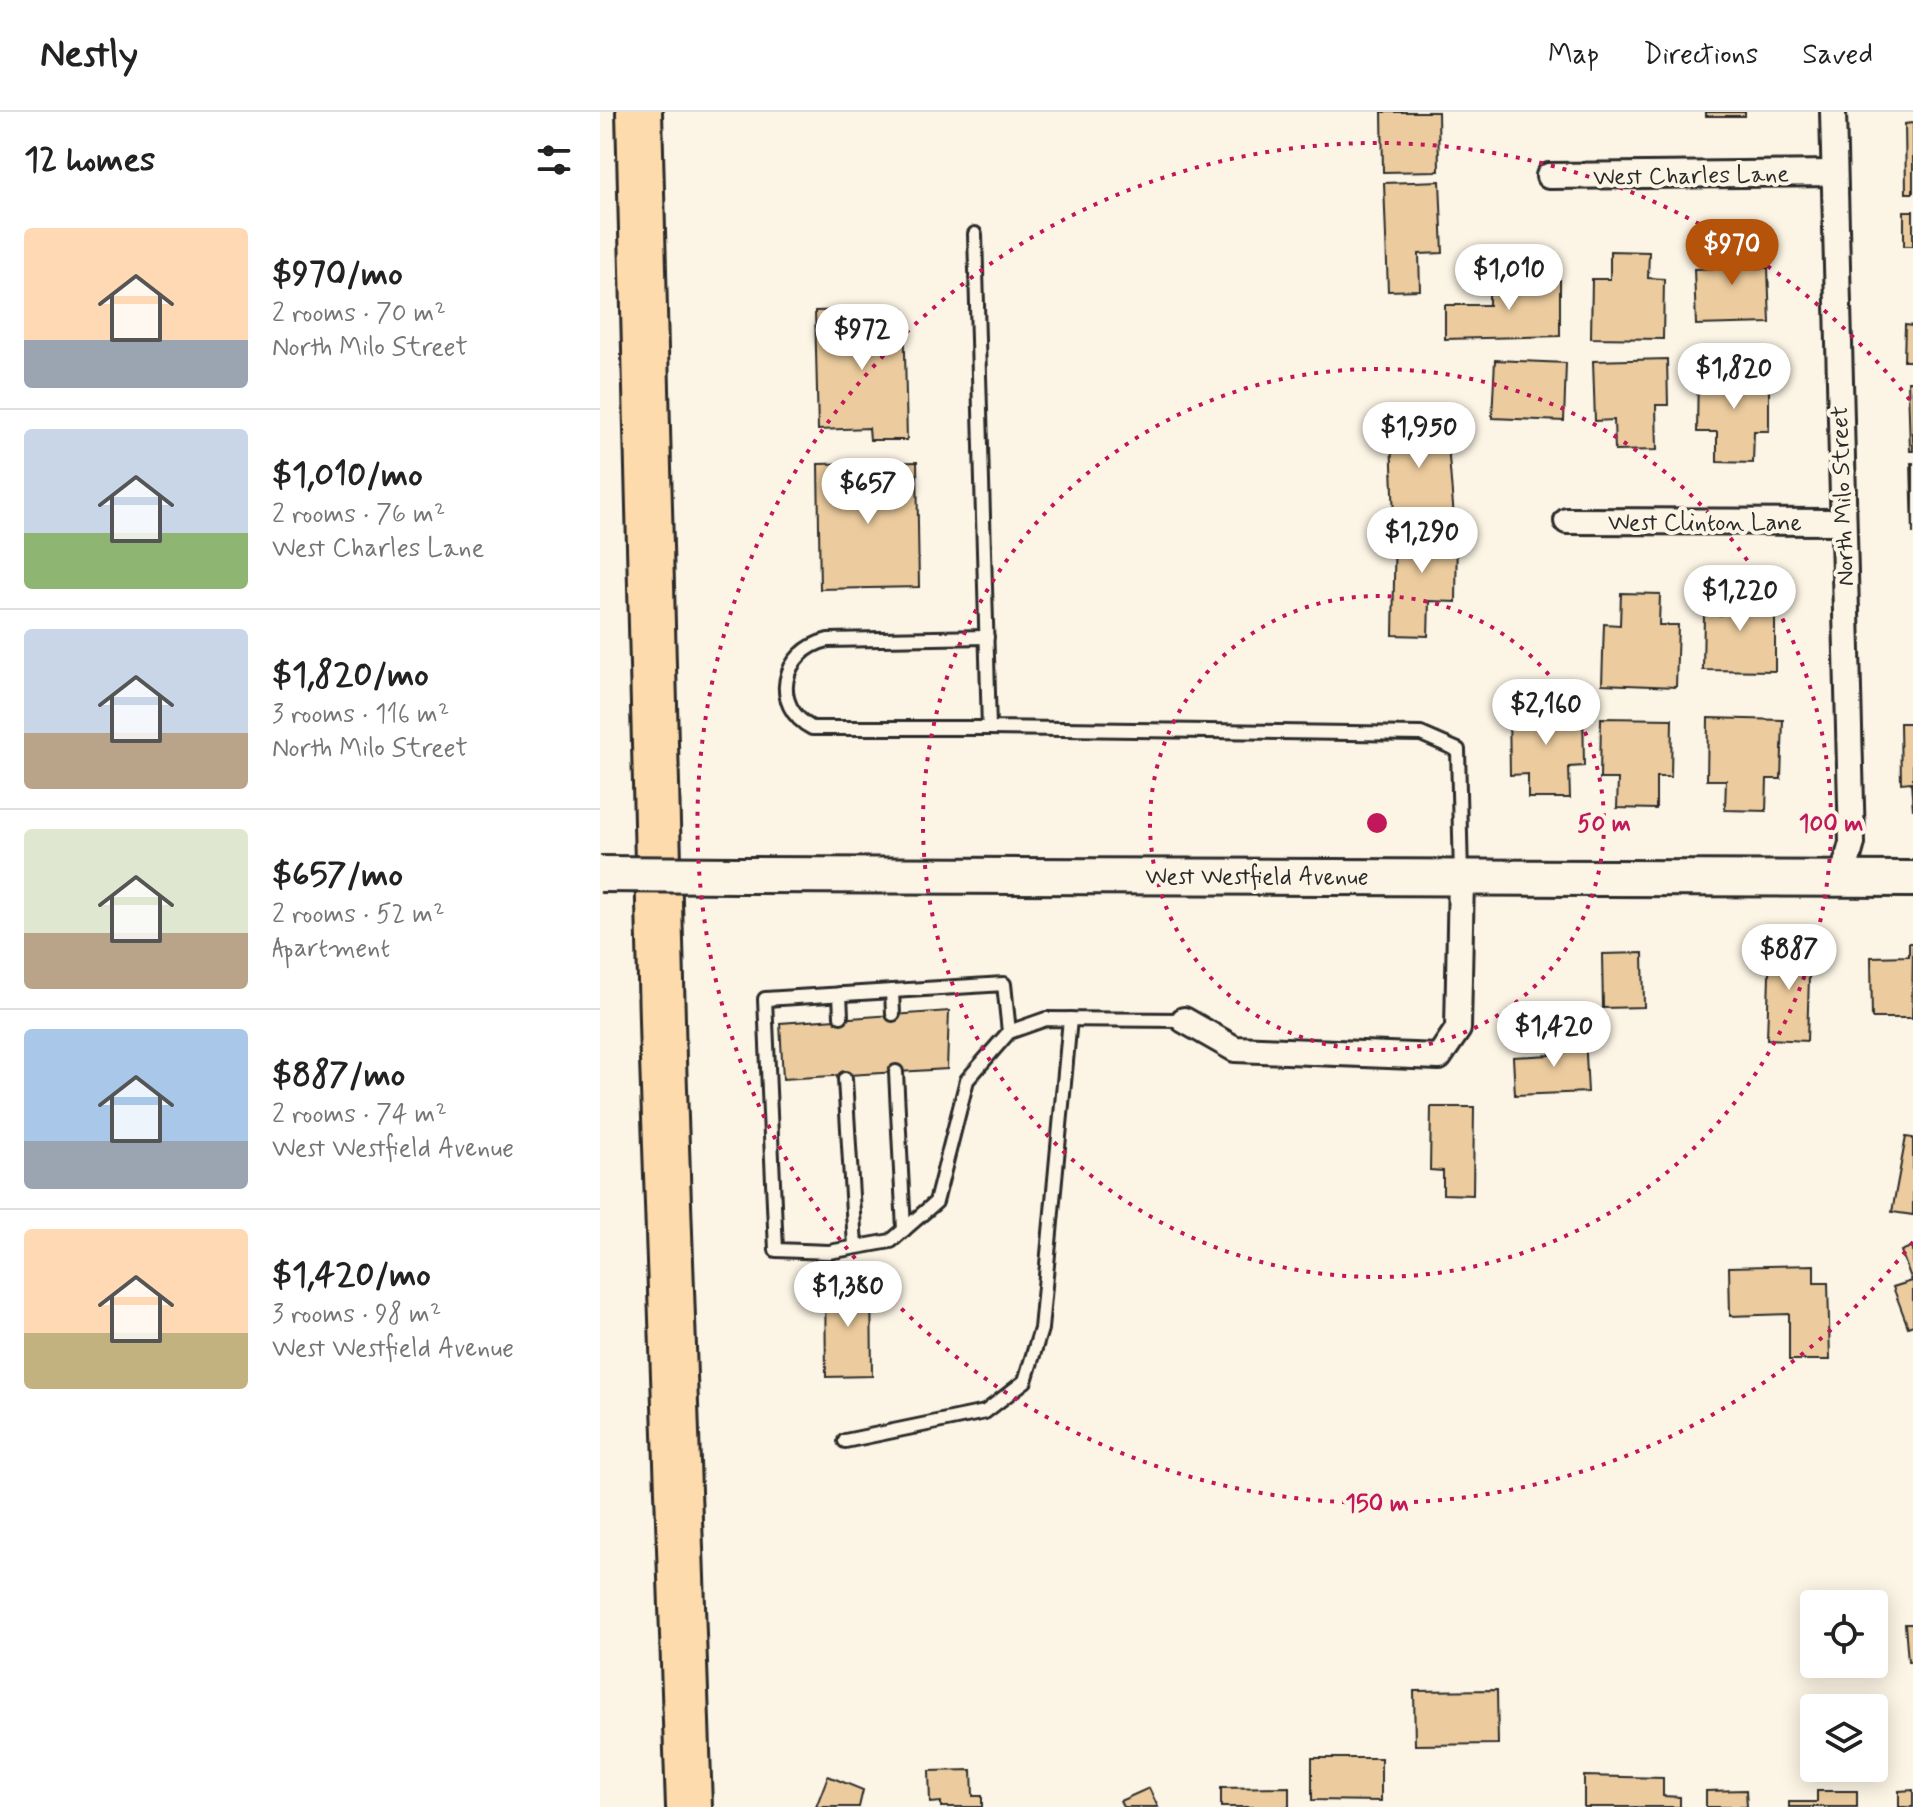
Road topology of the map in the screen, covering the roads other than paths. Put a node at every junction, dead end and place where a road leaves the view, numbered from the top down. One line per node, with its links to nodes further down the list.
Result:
1 (639, 112): 26 (highway)
2 (1833, 112): 3 (street, North Milo Street)
3 (1834, 173): 4 (street, West Charles Lane); 7 (street, North Milo Street)
4 (1549, 176)
5 (975, 234): 8 (lane)
6 (1567, 521): 7 (street, West Clinton Lane)
7 (1843, 522): 12 (street, North Milo Street)
8 (987, 637): 9 (lane); 9 (lane)
9 (989, 728): 11 (lane)
10 (600, 874): 11 (street, West Westfield Avenue, bridge)
11 (1461, 877): 12 (street, West Westfield Avenue); 19 (street)
12 (1842, 879): 13 (street, West Westfield Avenue)
13 (1913, 879)
14 (892, 991): 15 (lane); 16 (lane); 20 (lane)
15 (840, 994): 17 (lane); 24 (lane)
16 (893, 1014)
17 (841, 1016)
18 (1070, 1019): 19 (lane); 20 (lane); 25 (lane)
19 (1184, 1020)
20 (1009, 1032): 23 (lane)
21 (896, 1072): 23 (lane)
22 (845, 1079): 24 (lane)
23 (904, 1230): 24 (lane)
24 (855, 1246)
25 (845, 1441)
26 (689, 1807)

